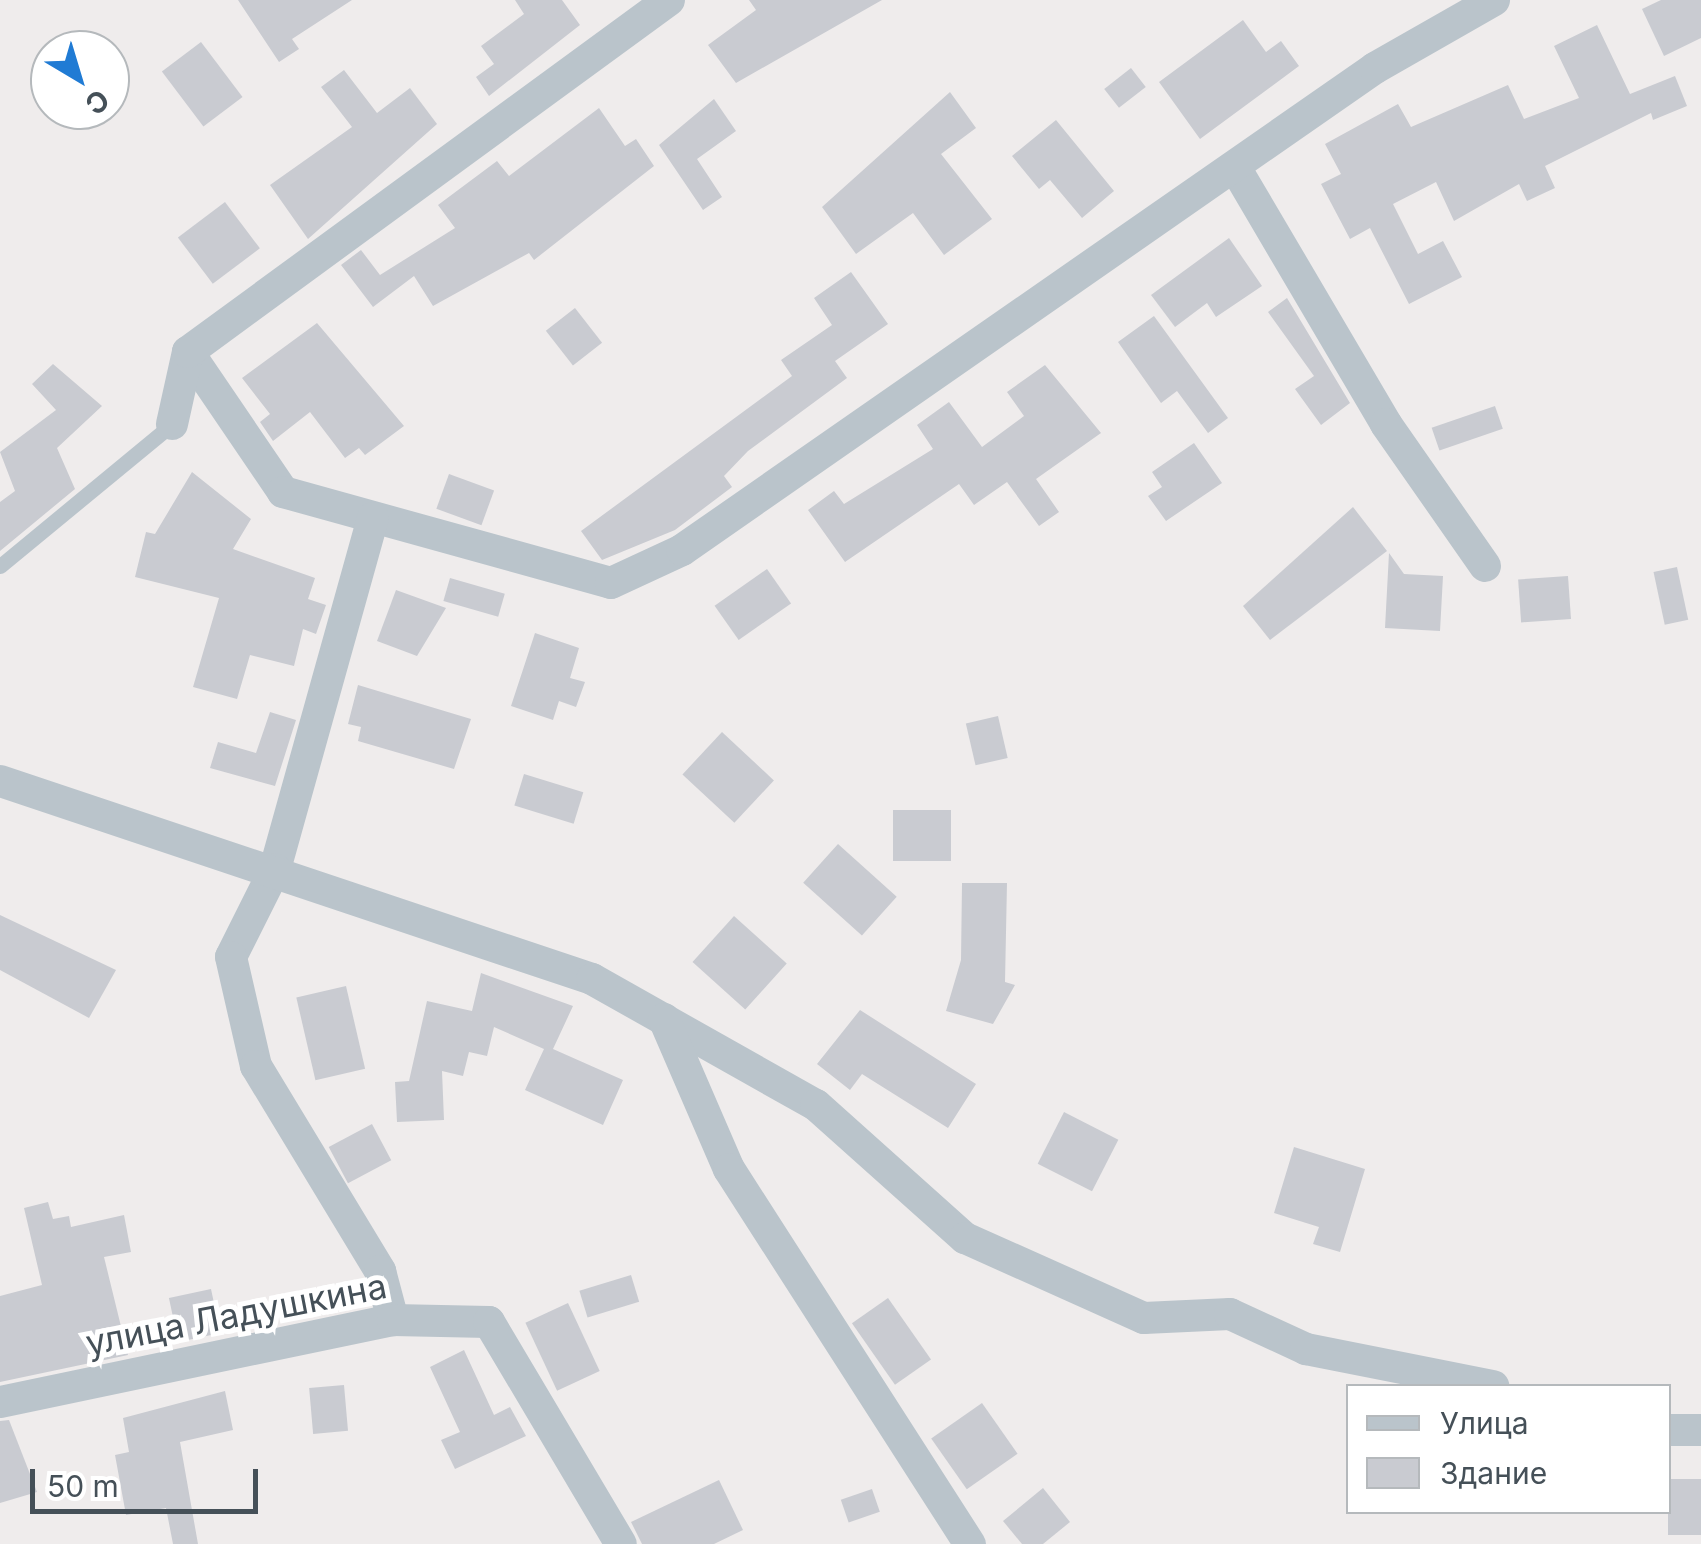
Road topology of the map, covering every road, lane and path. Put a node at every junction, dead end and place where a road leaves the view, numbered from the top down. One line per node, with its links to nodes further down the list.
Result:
1 (669, 0): 4 (street)
2 (1494, 0): 3 (street)
3 (1236, 169): 6 (street); 8 (street)
4 (188, 352): 5 (street); 6 (street)
5 (172, 424): 7 (lane)
6 (372, 518): 10 (street)
7 (0, 566)
8 (1485, 566)
9 (0, 780): 10 (street)
10 (275, 869): 11 (street); 12 (street)
11 (664, 1020): 13 (street); 18 (street)
12 (393, 1320): 14 (street, улица Ладушкина); 17 (street, улица Ладушкина)
13 (1484, 1384)
14 (0, 1402)
15 (1671, 1430): 16 (street)
16 (1701, 1430)
17 (621, 1544)
18 (970, 1544)

